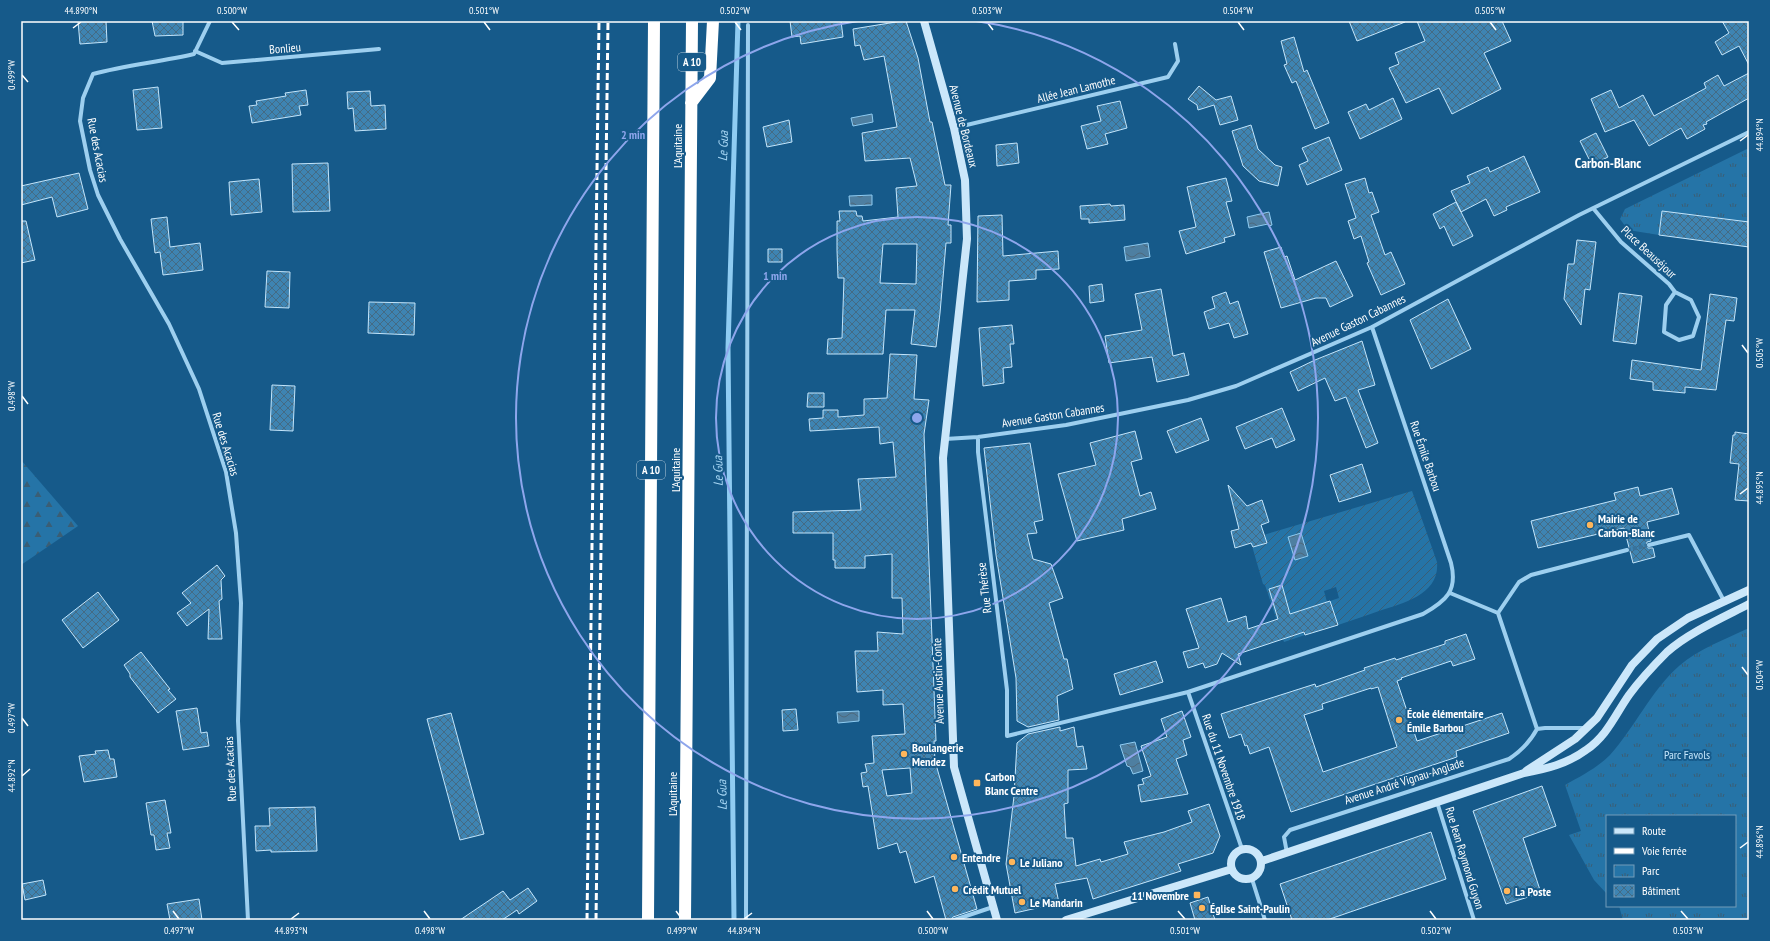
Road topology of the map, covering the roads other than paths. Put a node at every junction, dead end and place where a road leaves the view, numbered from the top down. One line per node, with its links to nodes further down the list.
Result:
1 (210, 21): 9 (street)
2 (654, 21): 37 (highway, L'Aquitaine / A 10)
3 (692, 21): 10 (highway, L'Aquitaine / A 10)
4 (713, 21): 10 (highway)
5 (924, 21): 11 (street, Avenue de Bordeaux)
6 (748, 25): 39 (street)
7 (1175, 44): 11 (street, Allée Jean Lamothe)
8 (379, 49): 9 (street, Bonlieu)
9 (196, 51): 36 (street, Rue des Acacias)
10 (691, 103): 38 (highway, L'Aquitaine / A 10)
11 (954, 128): 17 (street, Avenue de Bordeaux)
12 (1749, 132): 13 (street, Avenue Gaston Cabannes)
13 (1593, 208): 14 (street, Place Beauséjour); 15 (street, Avenue Gaston Cabannes)
14 (1675, 292): 14 (street, Place Beauséjour)
15 (1372, 327): 16 (street, Avenue Gaston Cabannes); 21 (street, Rue Émile Barbou)
16 (978, 437): 17 (street, Avenue Gaston Cabannes); 25 (street, Rue Thérèse)
17 (945, 439): 35 (street, Avenue Austin-Conte)
18 (1649, 545): 22 (street)
19 (1628, 550): 24 (street)
20 (1749, 590): 22 (street)
21 (1450, 593): 24 (street); 25 (street)
22 (1724, 601): 26 (street)
23 (1749, 604): 28 (street)
24 (1498, 613): 27 (street)
25 (1188, 692): 30 (street, Rue du 11 Novembre 1918)
26 (1587, 728): 27 (street); 28 (street)
27 (1537, 729): 31 (street, Avenue André Vignau-Anglade)
28 (1524, 773): 29 (street)
29 (1437, 802): 31 (street); 44 (street, Rue Jean Raymond Guyon)
30 (1242, 849): 32 (street); 33 (street)
31 (1287, 853): 32 (street)
32 (1262, 861): 34 (street)
33 (1232, 869): 34 (street); 42 (street)
34 (1252, 879): 43 (street)
35 (993, 906): 40 (street); 41 (street, Avenue Austin-Conte)
36 (248, 920)
37 (648, 920)
38 (685, 920)
39 (746, 920)
40 (954, 920)
41 (997, 920)
42 (1066, 920)
43 (1265, 920)
44 (1474, 920)

